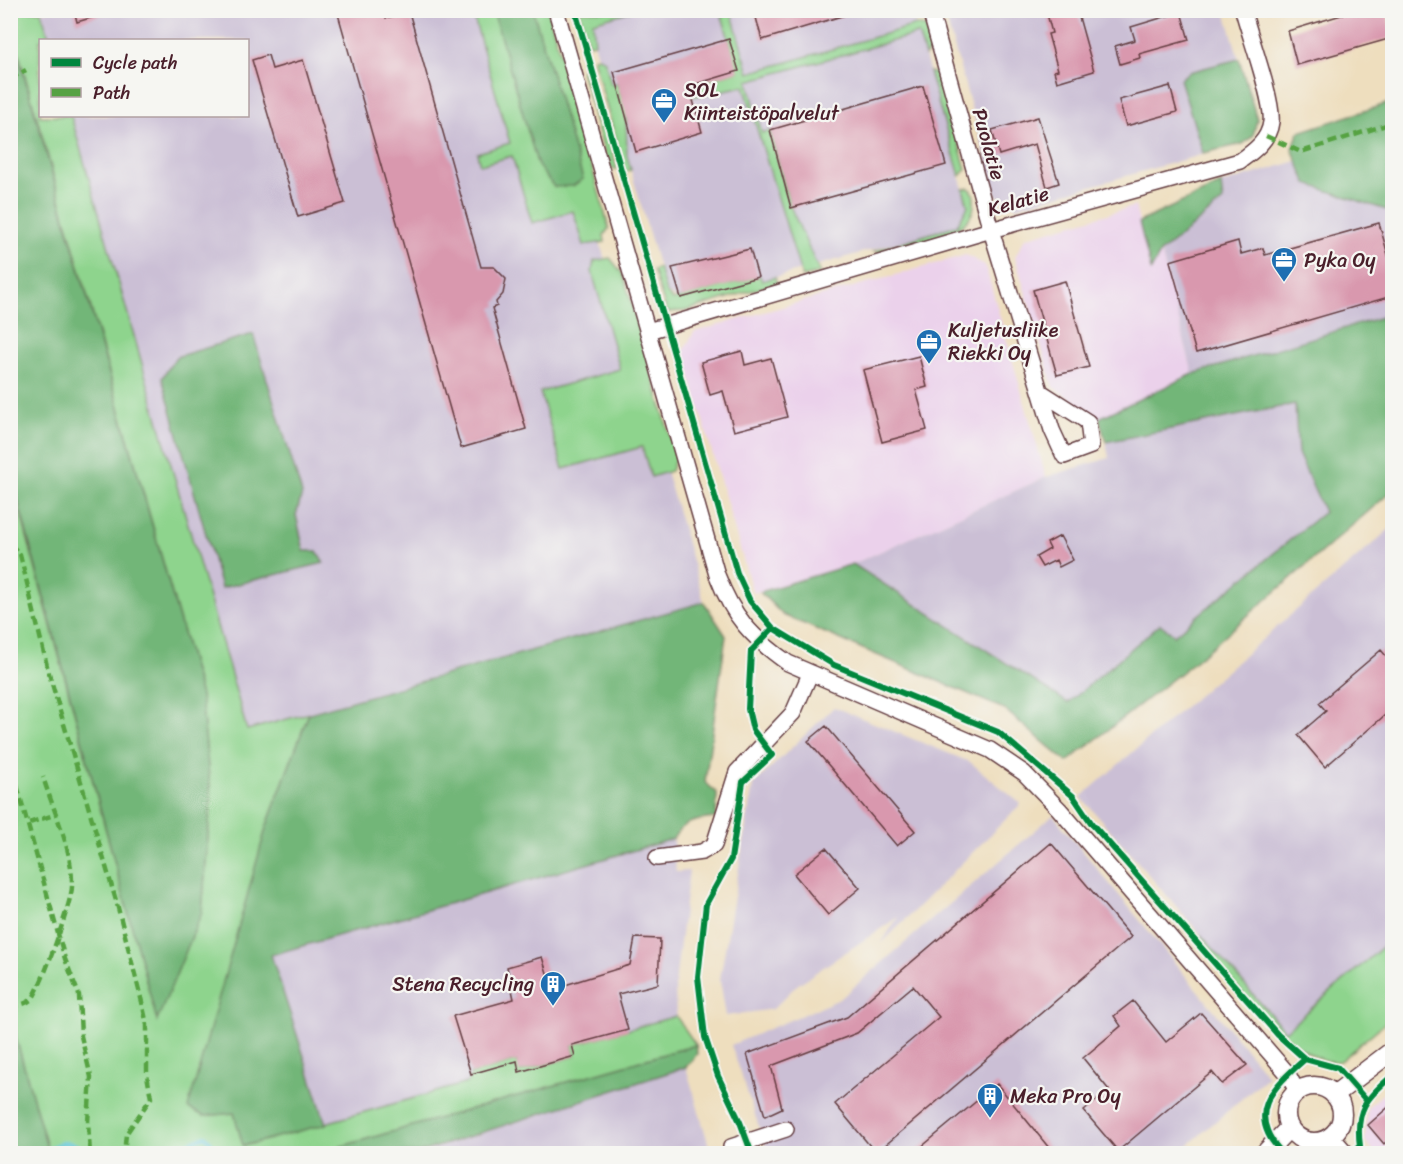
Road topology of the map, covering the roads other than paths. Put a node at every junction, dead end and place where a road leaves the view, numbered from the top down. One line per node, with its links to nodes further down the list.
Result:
1 (556, 10): 5 (street)
2 (930, 10): 4 (street, Puolatie)
3 (1243, 10): 4 (street, Kelatie)
4 (991, 230): 5 (street, Kelatie); 6 (street, Puolatie)
5 (648, 331): 7 (street)
6 (1041, 392)
7 (810, 674): 8 (street); 10 (street)
8 (657, 858)
9 (1392, 1051): 11 (street)
10 (1297, 1092): 11 (street); 12 (street)
11 (1334, 1095): 14 (street)
12 (1289, 1128): 14 (street); 16 (street)
13 (786, 1130): 15 (street)
14 (1330, 1137): 17 (street)
15 (733, 1154)
16 (1264, 1154)
17 (1345, 1154)

